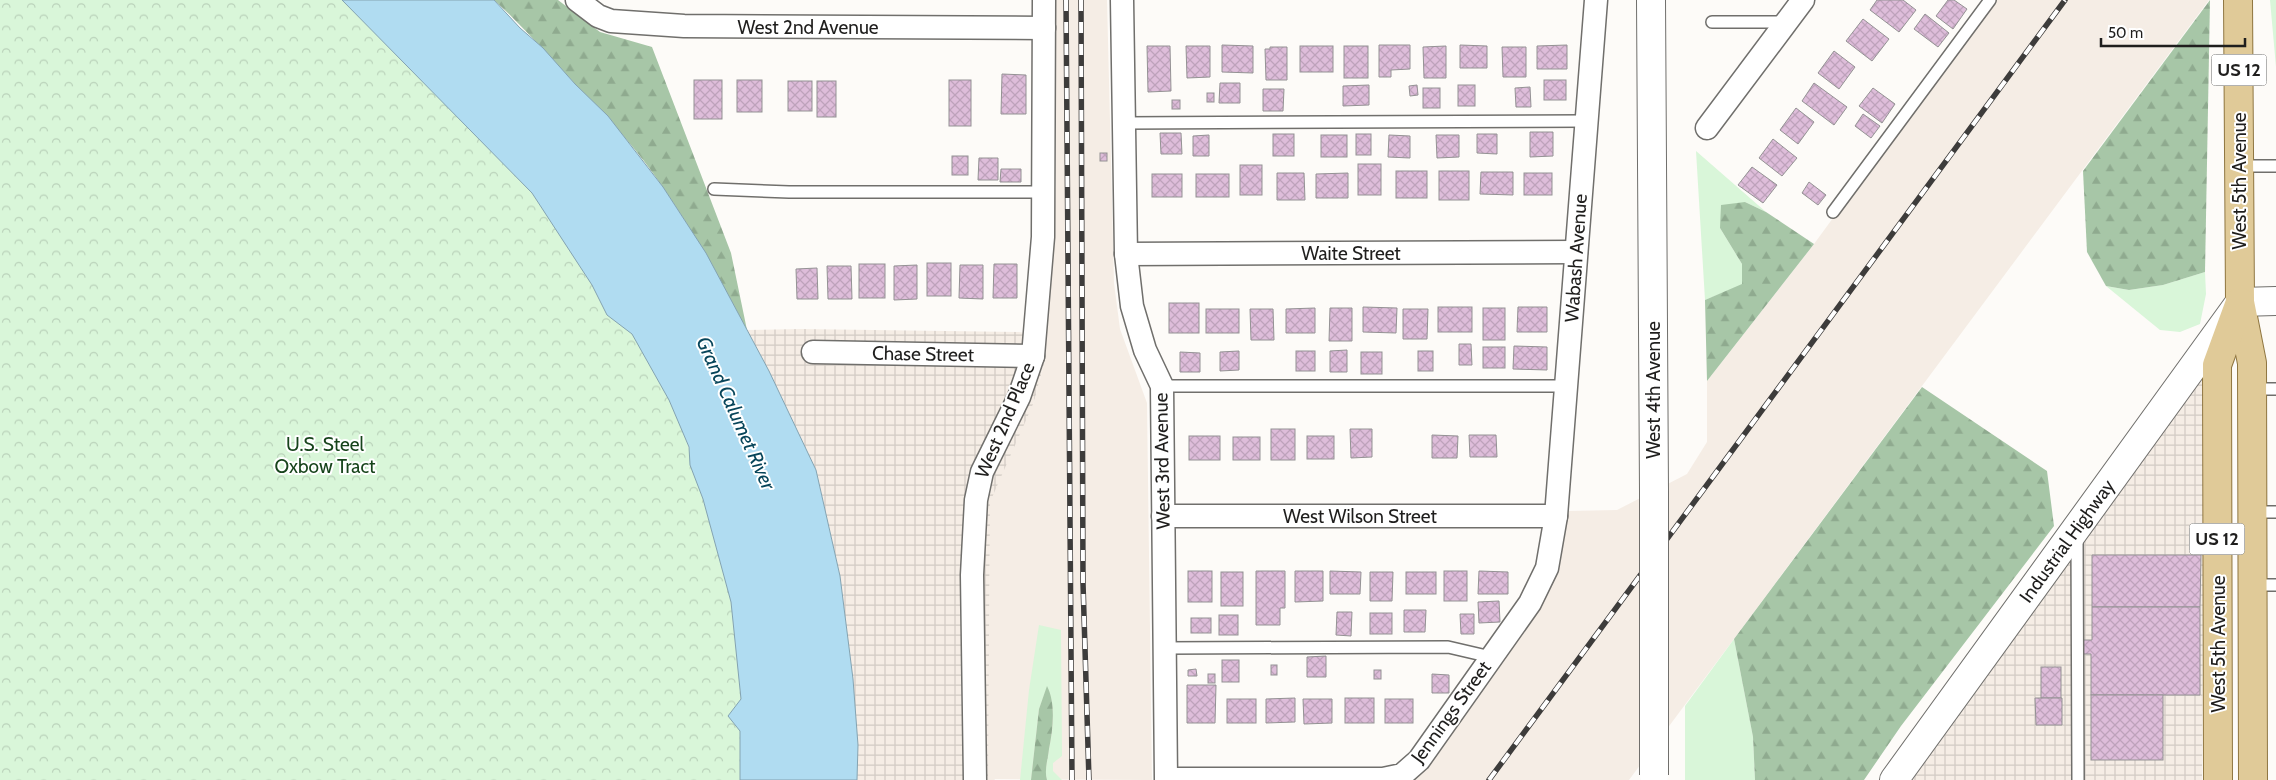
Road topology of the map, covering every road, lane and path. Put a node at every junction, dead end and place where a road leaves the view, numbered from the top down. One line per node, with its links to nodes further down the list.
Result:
1 (578, 0): 11 (street, West 2nd Avenue)
2 (1044, 0): 11 (street, West 2nd Place)
3 (1122, 0): 13 (street, West 3rd Avenue)
4 (1596, 0): 12 (street, Wabash Avenue)
5 (1651, 0): 38 (main road, West 4th Avenue, bridge)
6 (1803, 0): 10 (street)
7 (1990, 0): 19 (lane)
8 (2238, 0): 15 (main road, West 5th Avenue / US 12)
9 (1712, 22): 10 (lane)
10 (1786, 22): 14 (street)
11 (1044, 28): 18 (street, West 2nd Place)
12 (1587, 121): 13 (lane); 20 (street, Wabash Avenue)
13 (1124, 123): 21 (street, West 3rd Avenue)
14 (1707, 128)
15 (2239, 166): 16 (lane); 22 (main road, West 5th Avenue / US 12)
16 (2276, 166)
17 (714, 189): 18 (lane)
18 (1044, 192): 25 (street, West 2nd Place)
19 (1833, 212)
20 (1576, 252): 21 (street, Waite Street); 27 (street, Wabash Avenue)
21 (1126, 254): 26 (street, West 3rd Avenue)
22 (2240, 302): 23 (main road); 28 (main road, West 5th Avenue / US 12); 32 (main road, Industrial Highway); 36 (main road, West 5th Avenue / US 12)
23 (2276, 302)
24 (814, 352): 25 (street, Chase Street)
25 (1032, 356): 40 (street, West 2nd Place)
26 (1162, 386): 27 (lane); 30 (street, West 3rd Avenue)
27 (1566, 386): 31 (street, Wabash Avenue)
28 (2271, 389): 29 (main road, West 5th Avenue / US 12)
29 (2264, 512): 33 (main road, West 5th Avenue / US 12)
30 (1163, 516): 31 (street, West Wilson Street); 34 (street, West 3rd Avenue)
31 (1556, 516): 35 (street, Jennings Street)
32 (2076, 528): 41 (main road, Industrial Highway); 42 (lane)
33 (2264, 585): 37 (main road, West 5th Avenue / US 12)
34 (1165, 648): 35 (lane); 39 (street, West 3rd Avenue)
35 (1492, 657): 39 (street, Jennings Street)
36 (2218, 736): 37 (main road); 43 (main road, West 5th Avenue / US 12)
37 (2253, 736): 44 (main road, West 5th Avenue / US 12)
38 (1654, 778)
39 (1166, 779)
40 (975, 780)
41 (1894, 780)
42 (2078, 780)
43 (2218, 780)
44 (2253, 780)

